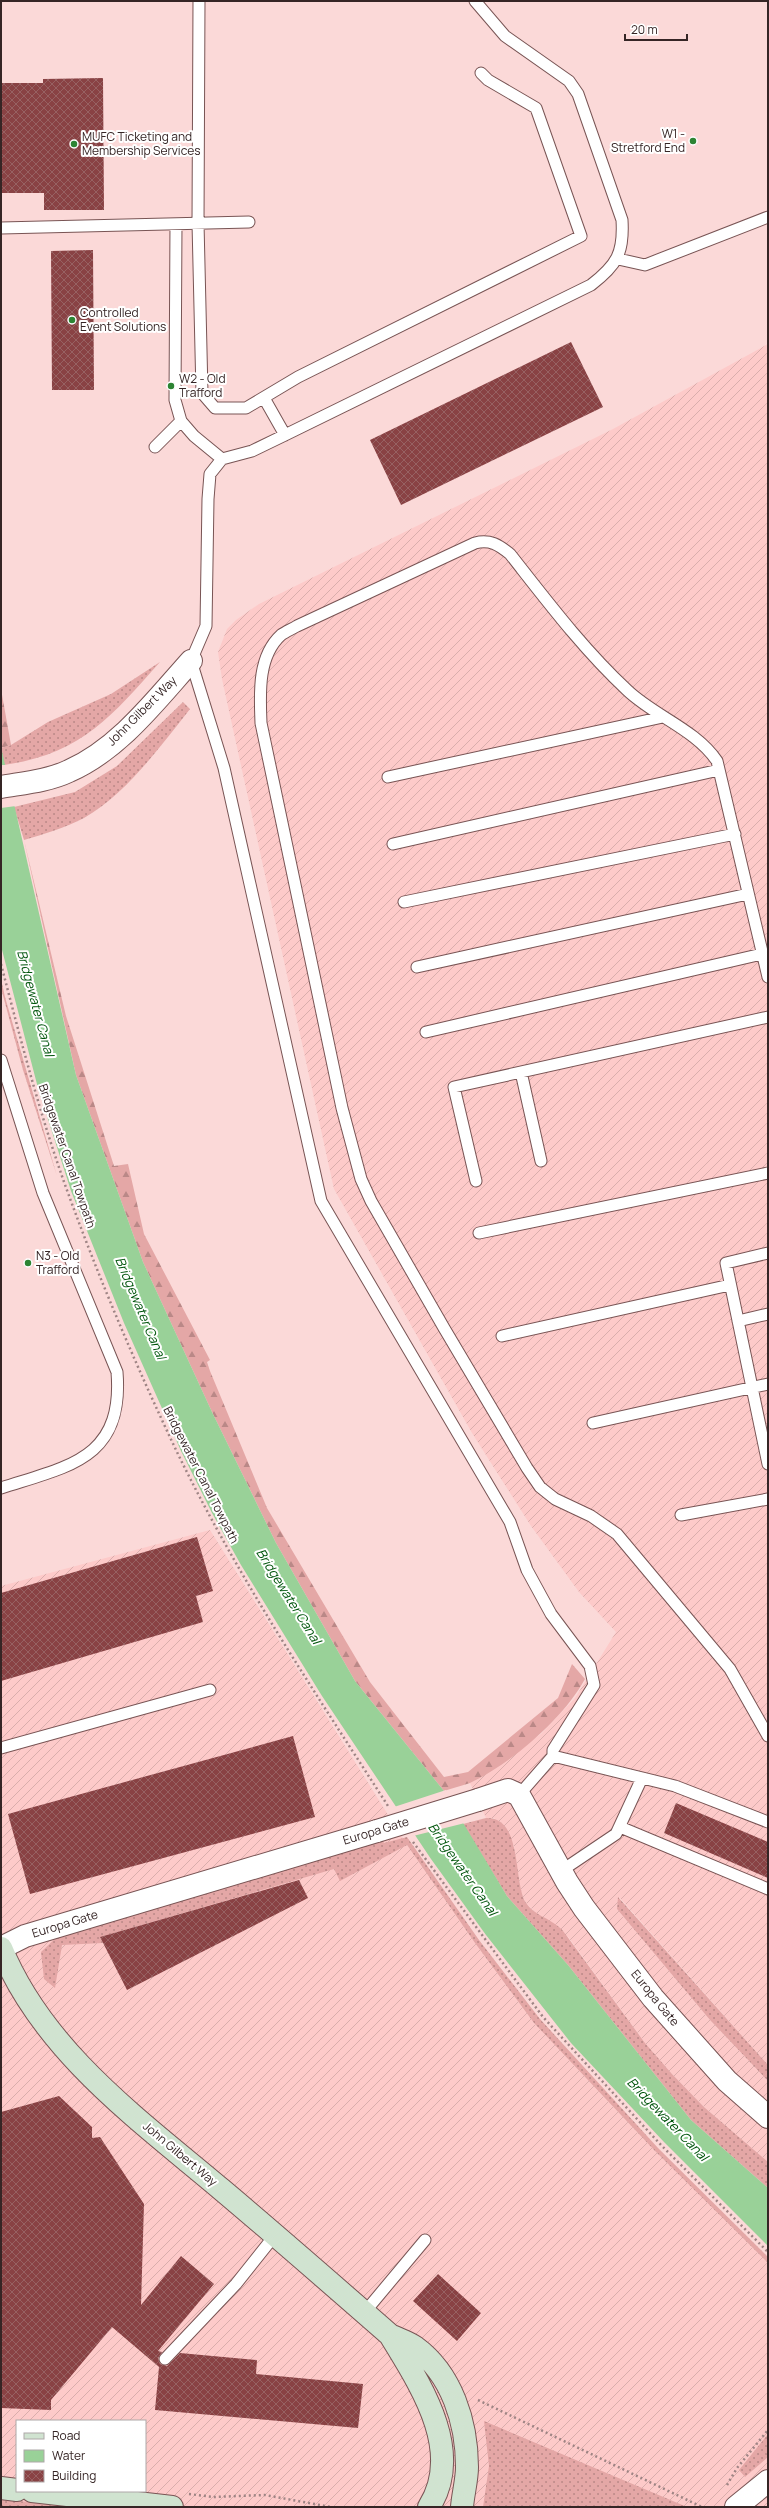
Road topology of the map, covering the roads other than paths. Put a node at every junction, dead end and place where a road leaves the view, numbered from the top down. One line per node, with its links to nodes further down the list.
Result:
1 (199, 1): 6 (lane)
2 (475, 1): 9 (lane)
3 (481, 73): 10 (lane)
4 (768, 217): 9 (lane)
5 (249, 222): 6 (lane)
6 (198, 223): 7 (lane); 10 (lane)
7 (176, 224): 8 (lane); 11 (lane)
8 (1, 228)
9 (618, 259): 12 (lane)
10 (264, 398): 12 (lane)
11 (181, 421): 13 (lane); 14 (lane)
12 (285, 435): 14 (lane)
13 (155, 447)
14 (222, 459): 15 (lane)
15 (191, 661): 19 (street, John Gilbert Way); 50 (lane)
16 (663, 717): 17 (lane); 18 (lane); 48 (lane)
17 (719, 770): 20 (lane); 21 (lane)
18 (388, 777)
19 (1, 787)
20 (735, 834): 22 (lane); 23 (lane)
21 (393, 844)
22 (748, 894): 24 (lane); 25 (lane)
23 (404, 902)
24 (762, 954): 26 (lane); 28 (lane)
25 (417, 967)
26 (768, 977)
27 (768, 1016): 30 (lane)
28 (426, 1032)
29 (1, 1060): 44 (lane)
30 (521, 1072): 31 (lane); 33 (lane)
31 (541, 1162)
32 (768, 1173): 34 (lane)
33 (476, 1182)
34 (479, 1233)
35 (768, 1253): 36 (lane)
36 (730, 1284): 38 (lane); 39 (lane)
37 (768, 1314): 38 (lane)
38 (738, 1321): 41 (lane)
39 (502, 1336)
40 (768, 1384): 41 (lane)
41 (752, 1388): 42 (lane); 43 (lane)
42 (593, 1423)
43 (768, 1464)
44 (1, 1488)
45 (768, 1499): 46 (lane)
46 (681, 1515)
47 (210, 1690): 49 (lane)
48 (768, 1736)
49 (1, 1748)
50 (553, 1756): 51 (lane); 52 (lane)
51 (642, 1778): 53 (lane); 54 (lane)
52 (519, 1795): 55 (street, Europa Gate); 57 (street, Europa Gate, bridge)
53 (768, 1822)
54 (620, 1827): 55 (lane); 56 (lane)
55 (561, 1871): 58 (street, Europa Gate)
56 (768, 1889)
57 (1, 1948): 59 (street, John Gilbert Way)
58 (768, 2117)
59 (275, 2235): 61 (street, John Gilbert Way); 63 (lane)
60 (425, 2240): 61 (lane)
61 (364, 2313): 62 (street, John Gilbert Way)
62 (390, 2335): 70 (street, John Gilbert Way); 71 (street, John Gilbert Way)
63 (165, 2359)
64 (768, 2481): 68 (street)
65 (1, 2488): 66 (street)
66 (16, 2490)
67 (48, 2492): 69 (street)
68 (729, 2499)
69 (178, 2500)
70 (429, 2507)
71 (462, 2507)

